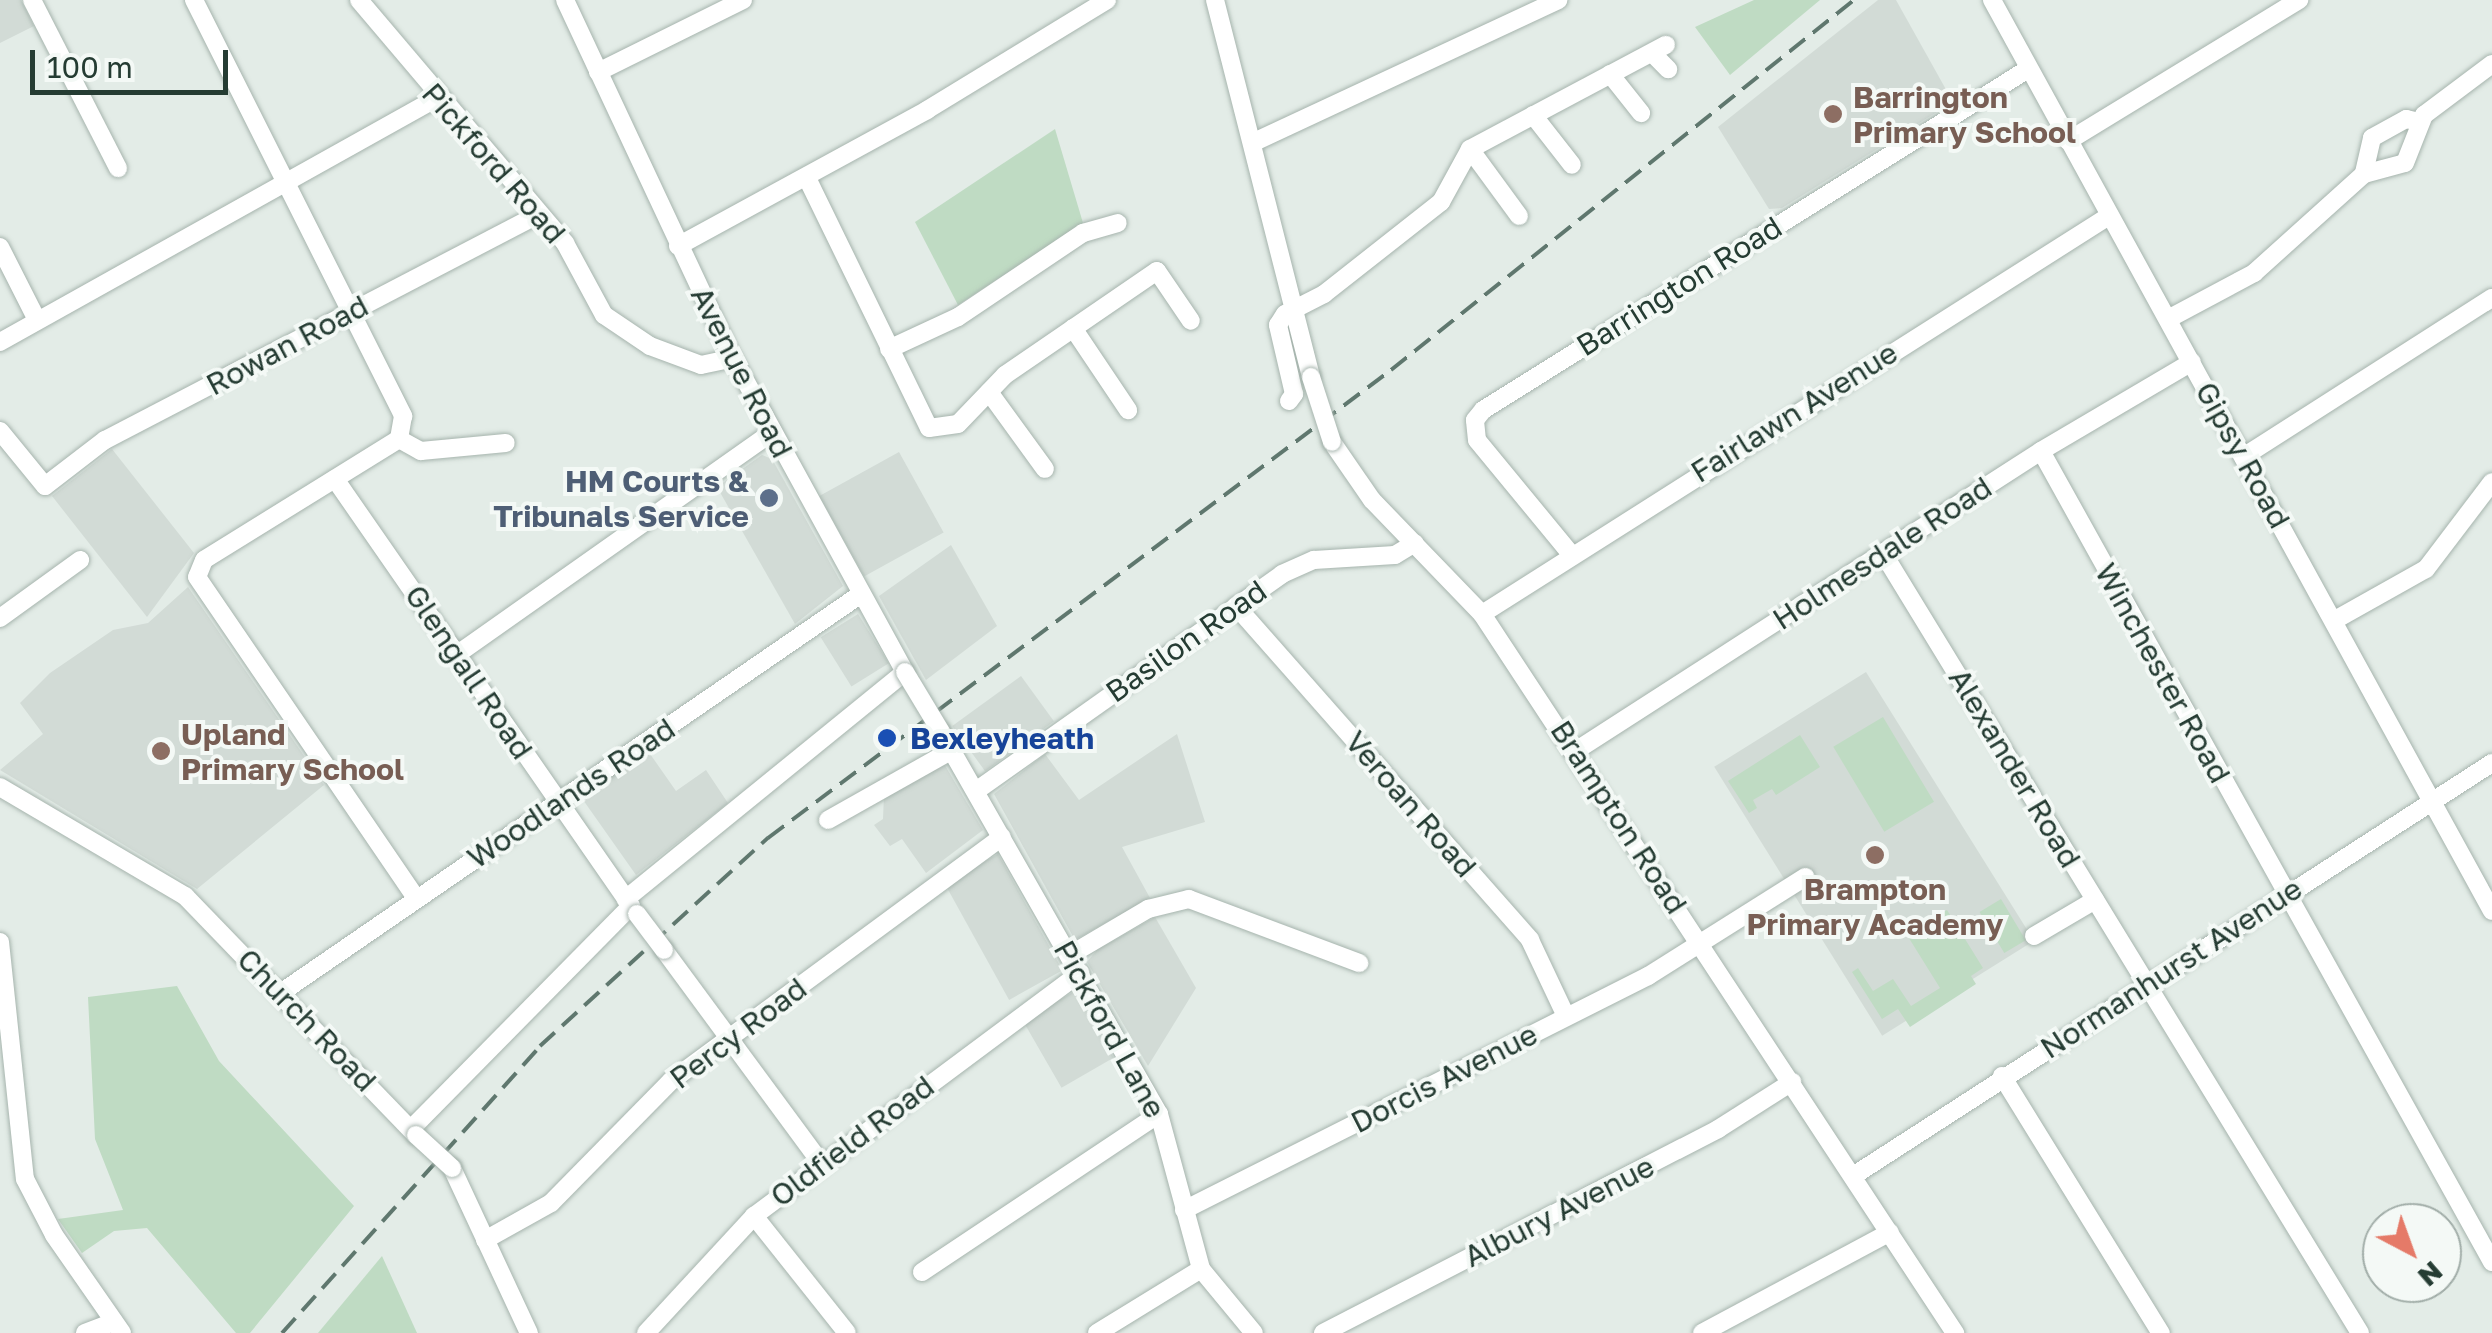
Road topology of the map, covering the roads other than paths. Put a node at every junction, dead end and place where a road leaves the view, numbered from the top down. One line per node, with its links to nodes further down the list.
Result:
1 (32, 0): 24 (street)
2 (194, 0): 27 (street)
3 (359, 0): 16 (street, Pickford Road)
4 (565, 0): 14 (street, Avenue Road)
5 (743, 0): 14 (street)
6 (1107, 0): 26 (street)
7 (1215, 0): 21 (street, Brampton Road)
8 (1558, 0): 21 (street)
9 (2300, 0): 20 (street)
10 (1998, 2): 13 (street, Gipsy Road)
11 (2492, 64): 19 (street)
12 (1668, 68): 15 (street)
13 (2028, 69): 20 (street, Gipsy Road); 58 (street, Barrington Road)
14 (598, 72): 32 (street, Avenue Road)
15 (1610, 74): 17 (street); 18 (street)
16 (436, 98): 27 (street); 28 (street, Pickford Road)
17 (1641, 113)
18 (1533, 115): 22 (street); 23 (street)
19 (2419, 122): 25 (street); 25 (street)
20 (2068, 142): 30 (street, Gipsy Road)
21 (1252, 144): 35 (street, Brampton Road)
22 (1470, 149): 29 (street); 35 (street)
23 (1572, 165)
24 (118, 168)
25 (2364, 174): 38 (street)
26 (807, 178): 32 (street); 42 (street)
27 (287, 183): 36 (street); 37 (street)
28 (537, 215): 36 (street, Rowan Road); 43 (street, Pickford Road)
29 (1519, 216)
30 (2109, 216): 38 (street, Gipsy Road); 58 (street, Fairlawn Avenue)
31 (1118, 223): 42 (street)
32 (678, 246): 43 (street, Avenue Road)
33 (0, 248): 37 (street)
34 (2492, 298): 53 (street)
35 (1294, 306): 46 (street, Brampton Road); 57 (street, Brampton Road, bridge)
36 (350, 312): 48 (street, Rowan Road); 50 (street)
37 (36, 318): 41 (street)
38 (2168, 319): 44 (street, Gipsy Road)
39 (1192, 321): 40 (street)
40 (1073, 328): 45 (street); 47 (street)
41 (0, 342)
42 (889, 348): 45 (street)
43 (732, 358): 49 (street, Avenue Road)
44 (2192, 362): 52 (street, Holmesdale Road); 53 (street, Gipsy Road)
45 (989, 392): 54 (street)
46 (1290, 401)
47 (1128, 410)
48 (0, 430)
49 (771, 433): 61 (street, Avenue Road); 66 (street)
50 (399, 439): 51 (street); 55 (street)
51 (506, 444)
52 (2041, 452): 59 (street, Holmesdale Road); 79 (street, Winchester Road)
53 (2243, 456): 65 (street, Gipsy Road)
54 (1045, 469)
55 (335, 479): 66 (street, Glengall Road); 80 (street)
56 (2492, 482): 65 (street)
57 (1415, 543): 62 (street, Basilon Road); 63 (street, Brampton Road)
58 (1570, 553): 63 (street, Fairlawn Avenue)
59 (1883, 553): 70 (street, Holmesdale Road); 81 (street, Alexander Road)
60 (80, 560): 64 (street)
61 (861, 594): 67 (street, Avenue Road); 75 (street, Woodlands Road)
62 (1236, 606): 73 (street, Basilon Road); 92 (street, Veroan Road)
63 (1482, 614): 70 (street, Brampton Road)
64 (0, 618)
65 (2335, 620): 74 (street, Gipsy Road)
66 (459, 653): 75 (street, Glengall Road)
67 (905, 672): 68 (street, Avenue Road, bridge); 82 (street)
68 (941, 732): 69 (street, Pickford Lane)
69 (952, 750): 73 (street, Pickford Lane); 76 (street)
70 (1577, 750): 86 (street, Brampton Road)
71 (2492, 763): 74 (street, Normanhurst Avenue)
72 (0, 787): 91 (street, Church Road)
73 (976, 791): 77 (street, Pickford Lane)
74 (2432, 800): 79 (street, Normanhurst Avenue); 83 (street, Gipsy Road)
75 (557, 803): 80 (street, Woodlands Road); 82 (street, Glengall Road)
76 (828, 820)
77 (1002, 837): 87 (street, Pickford Lane); 93 (street, Percy Road)
78 (1805, 877): 86 (street, Dorcis Avenue)
79 (2286, 895): 90 (street, Normanhurst Avenue); 105 (street, Winchester Road)
80 (417, 898): 91 (street, Woodlands Road)
81 (2095, 900): 84 (street); 90 (street, Alexander Road)
82 (631, 906): 93 (street, Glengall Road, bridge); 98 (street)
83 (2492, 912)
84 (2034, 936)
85 (0, 942): 94 (street)
86 (1702, 942): 92 (street, Dorcis Avenue); 96 (street, Brampton Road)
87 (1070, 956): 88 (street); 89 (street, Pickford Lane)
88 (1359, 963)
89 (1080, 973): 97 (street, Pickford Lane); 99 (street, Oldfield Road)
90 (2147, 984): 95 (street, Normanhurst Avenue); 119 (street, Alexander Road)
91 (282, 992): 98 (street, Church Road)
92 (1566, 1016): 101 (street, Dorcis Avenue)
93 (728, 1039): 99 (street, Glengall Road); 104 (street, Percy Road)
94 (7, 1074): 108 (street)
95 (2002, 1076): 100 (street, Normanhurst Avenue); 118 (street)
96 (1792, 1082): 100 (street, Brampton Road); 115 (street, Albury Avenue)
97 (1159, 1114): 101 (street, Pickford Lane); 107 (street)
98 (414, 1132): 104 (street, Church Road, bridge)
99 (821, 1163): 102 (street, Oldfield Road)
100 (1852, 1176): 103 (street, Brampton Road)
101 (1184, 1210): 106 (street, Pickford Lane)
102 (754, 1216): 111 (street, Oldfield Road); 112 (street)
103 (1890, 1232): 116 (street); 117 (street, Brampton Road)
104 (485, 1240): 110 (street, Church Road)
105 (2492, 1262)
106 (1202, 1269): 113 (street); 114 (street, Pickford Lane)
107 (922, 1272)
108 (118, 1328): 109 (street)
109 (84, 1333)
110 (528, 1333)
111 (646, 1333)
112 (847, 1333)
113 (1097, 1333)
114 (1254, 1333)
115 (1323, 1333)
116 (1702, 1333)
117 (1954, 1333)
118 (2161, 1333)
119 (2360, 1333)

